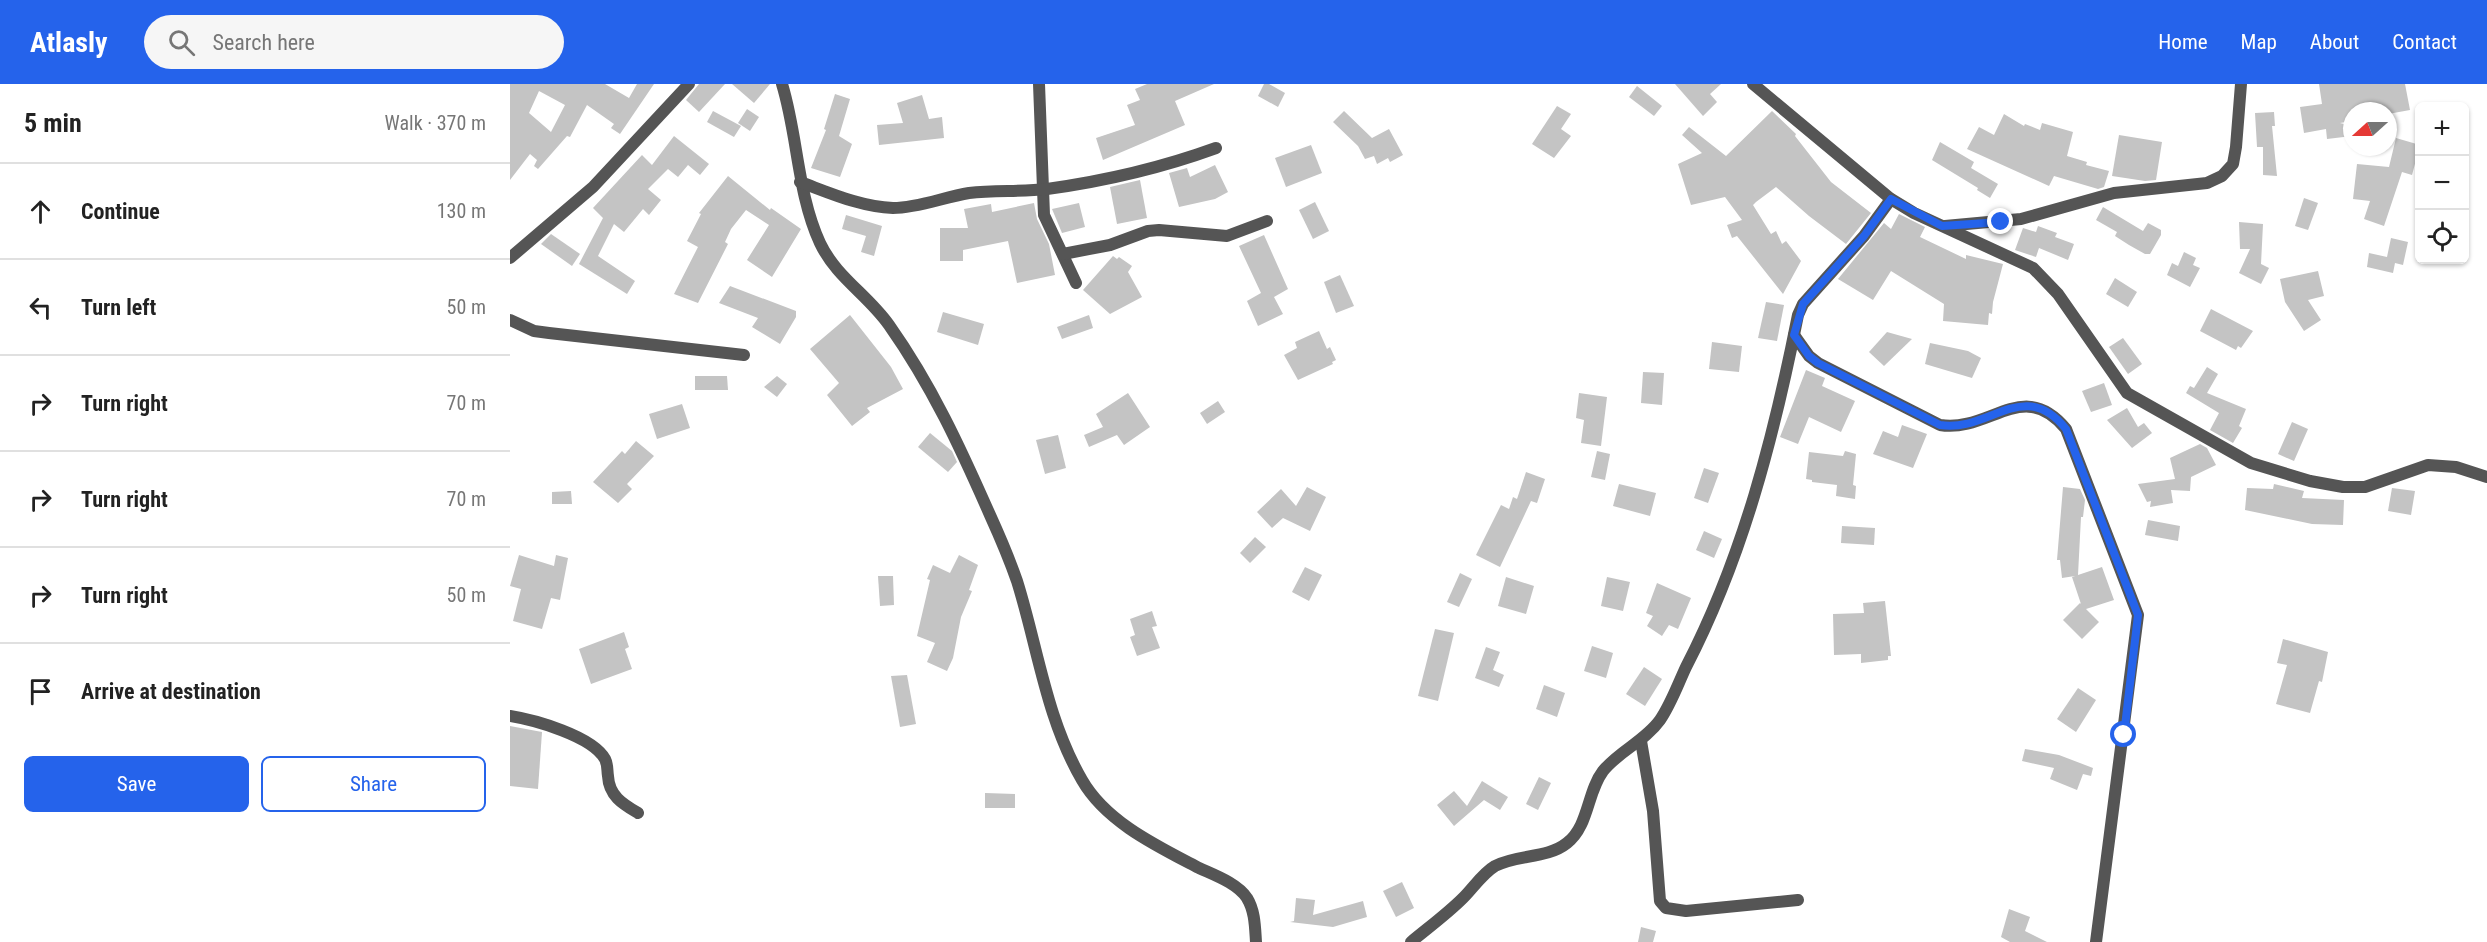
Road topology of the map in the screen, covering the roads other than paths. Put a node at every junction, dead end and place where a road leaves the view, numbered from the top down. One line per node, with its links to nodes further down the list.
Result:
1 (689, 84): 13 (street)
2 (782, 84): 7 (street)
3 (1039, 84): 8 (street)
4 (1753, 84): 9 (street)
5 (2241, 84): 11 (street)
6 (1216, 148): 8 (street)
7 (801, 182): 8 (street); 23 (street)
8 (1044, 189): 12 (street)
9 (1891, 199): 11 (street); 16 (street)
10 (1267, 221): 12 (street)
11 (1942, 226): 18 (street)
12 (1063, 254): 14 (street)
13 (510, 258)
14 (1076, 283)
15 (510, 320): 17 (street)
16 (1794, 335): 20 (street); 25 (street)
17 (744, 355)
18 (2487, 477)
19 (510, 716): 21 (street)
20 (1641, 741): 22 (street); 24 (street)
21 (639, 813)
22 (1798, 900)
23 (1256, 942)
24 (1412, 942)
25 (2096, 942)

